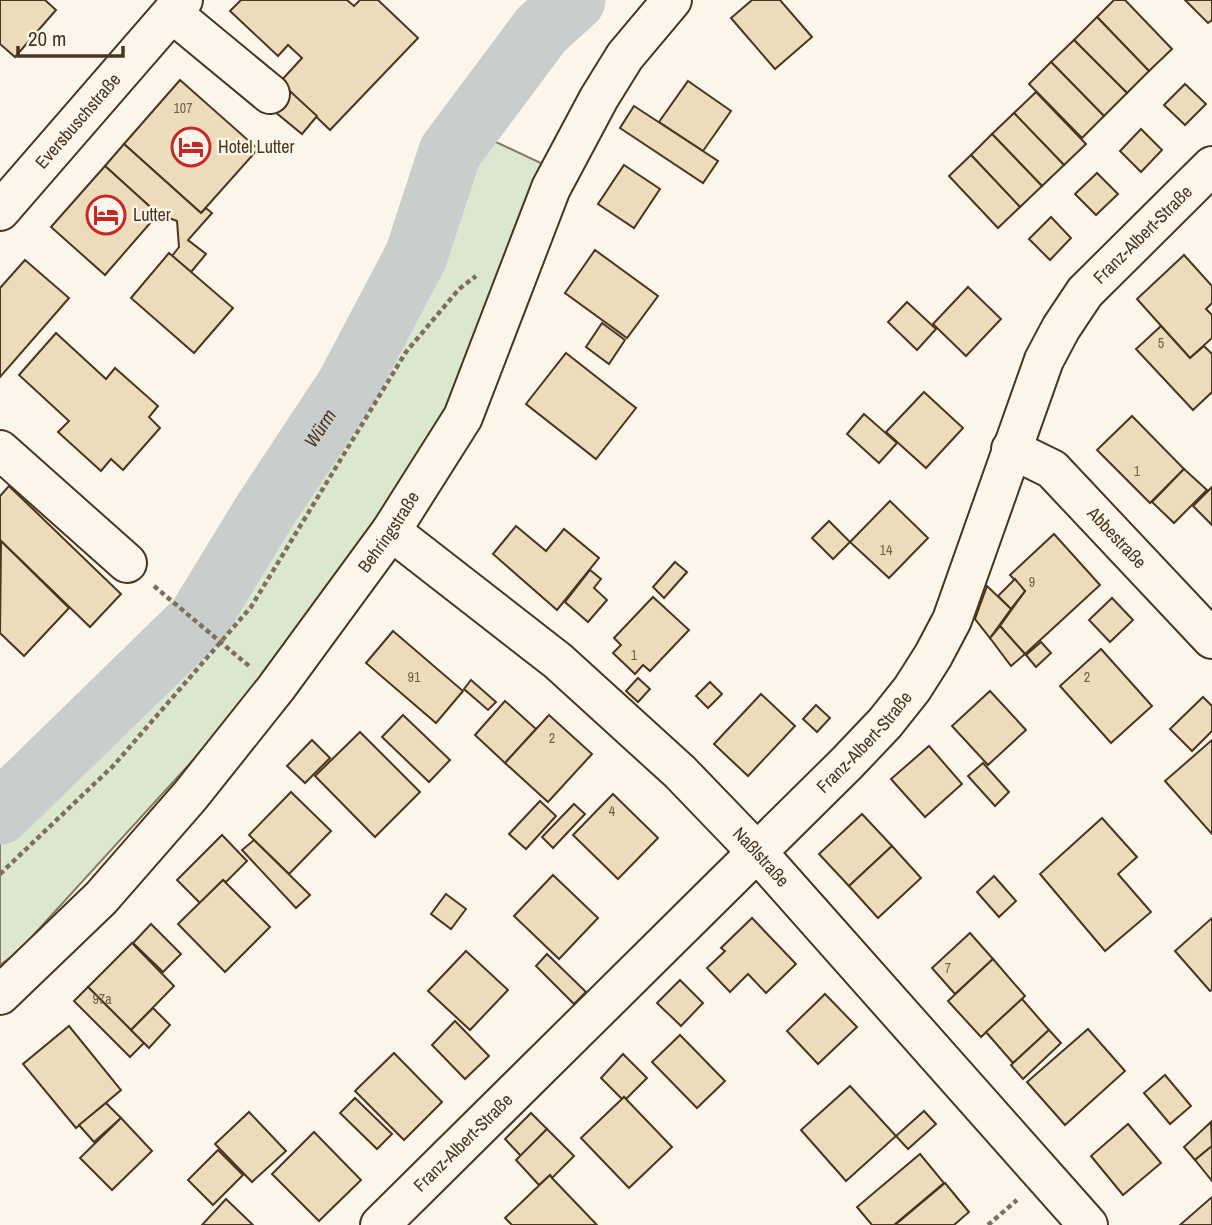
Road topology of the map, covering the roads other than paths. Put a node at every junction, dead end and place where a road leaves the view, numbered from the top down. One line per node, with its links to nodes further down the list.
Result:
1 (672, 0): 8 (street, Behringstraße)
2 (177, 6): 3 (street); 5 (street, Eversbuschstraße)
3 (270, 94)
4 (1212, 166): 6 (street, Franz-Albert-Straße)
5 (0, 211)
6 (1011, 449): 10 (street, Abbestraße); 11 (street, Franz-Albert-Straße)
7 (0, 450): 9 (street)
8 (391, 531): 11 (street, Naßlstraße); 12 (street, Behringstraße)
9 (127, 563)
10 (1212, 639)
11 (757, 852): 13 (street, Franz-Albert-Straße); 14 (street, Naßlstraße)
12 (0, 995)
13 (380, 1225)
14 (1088, 1225)

